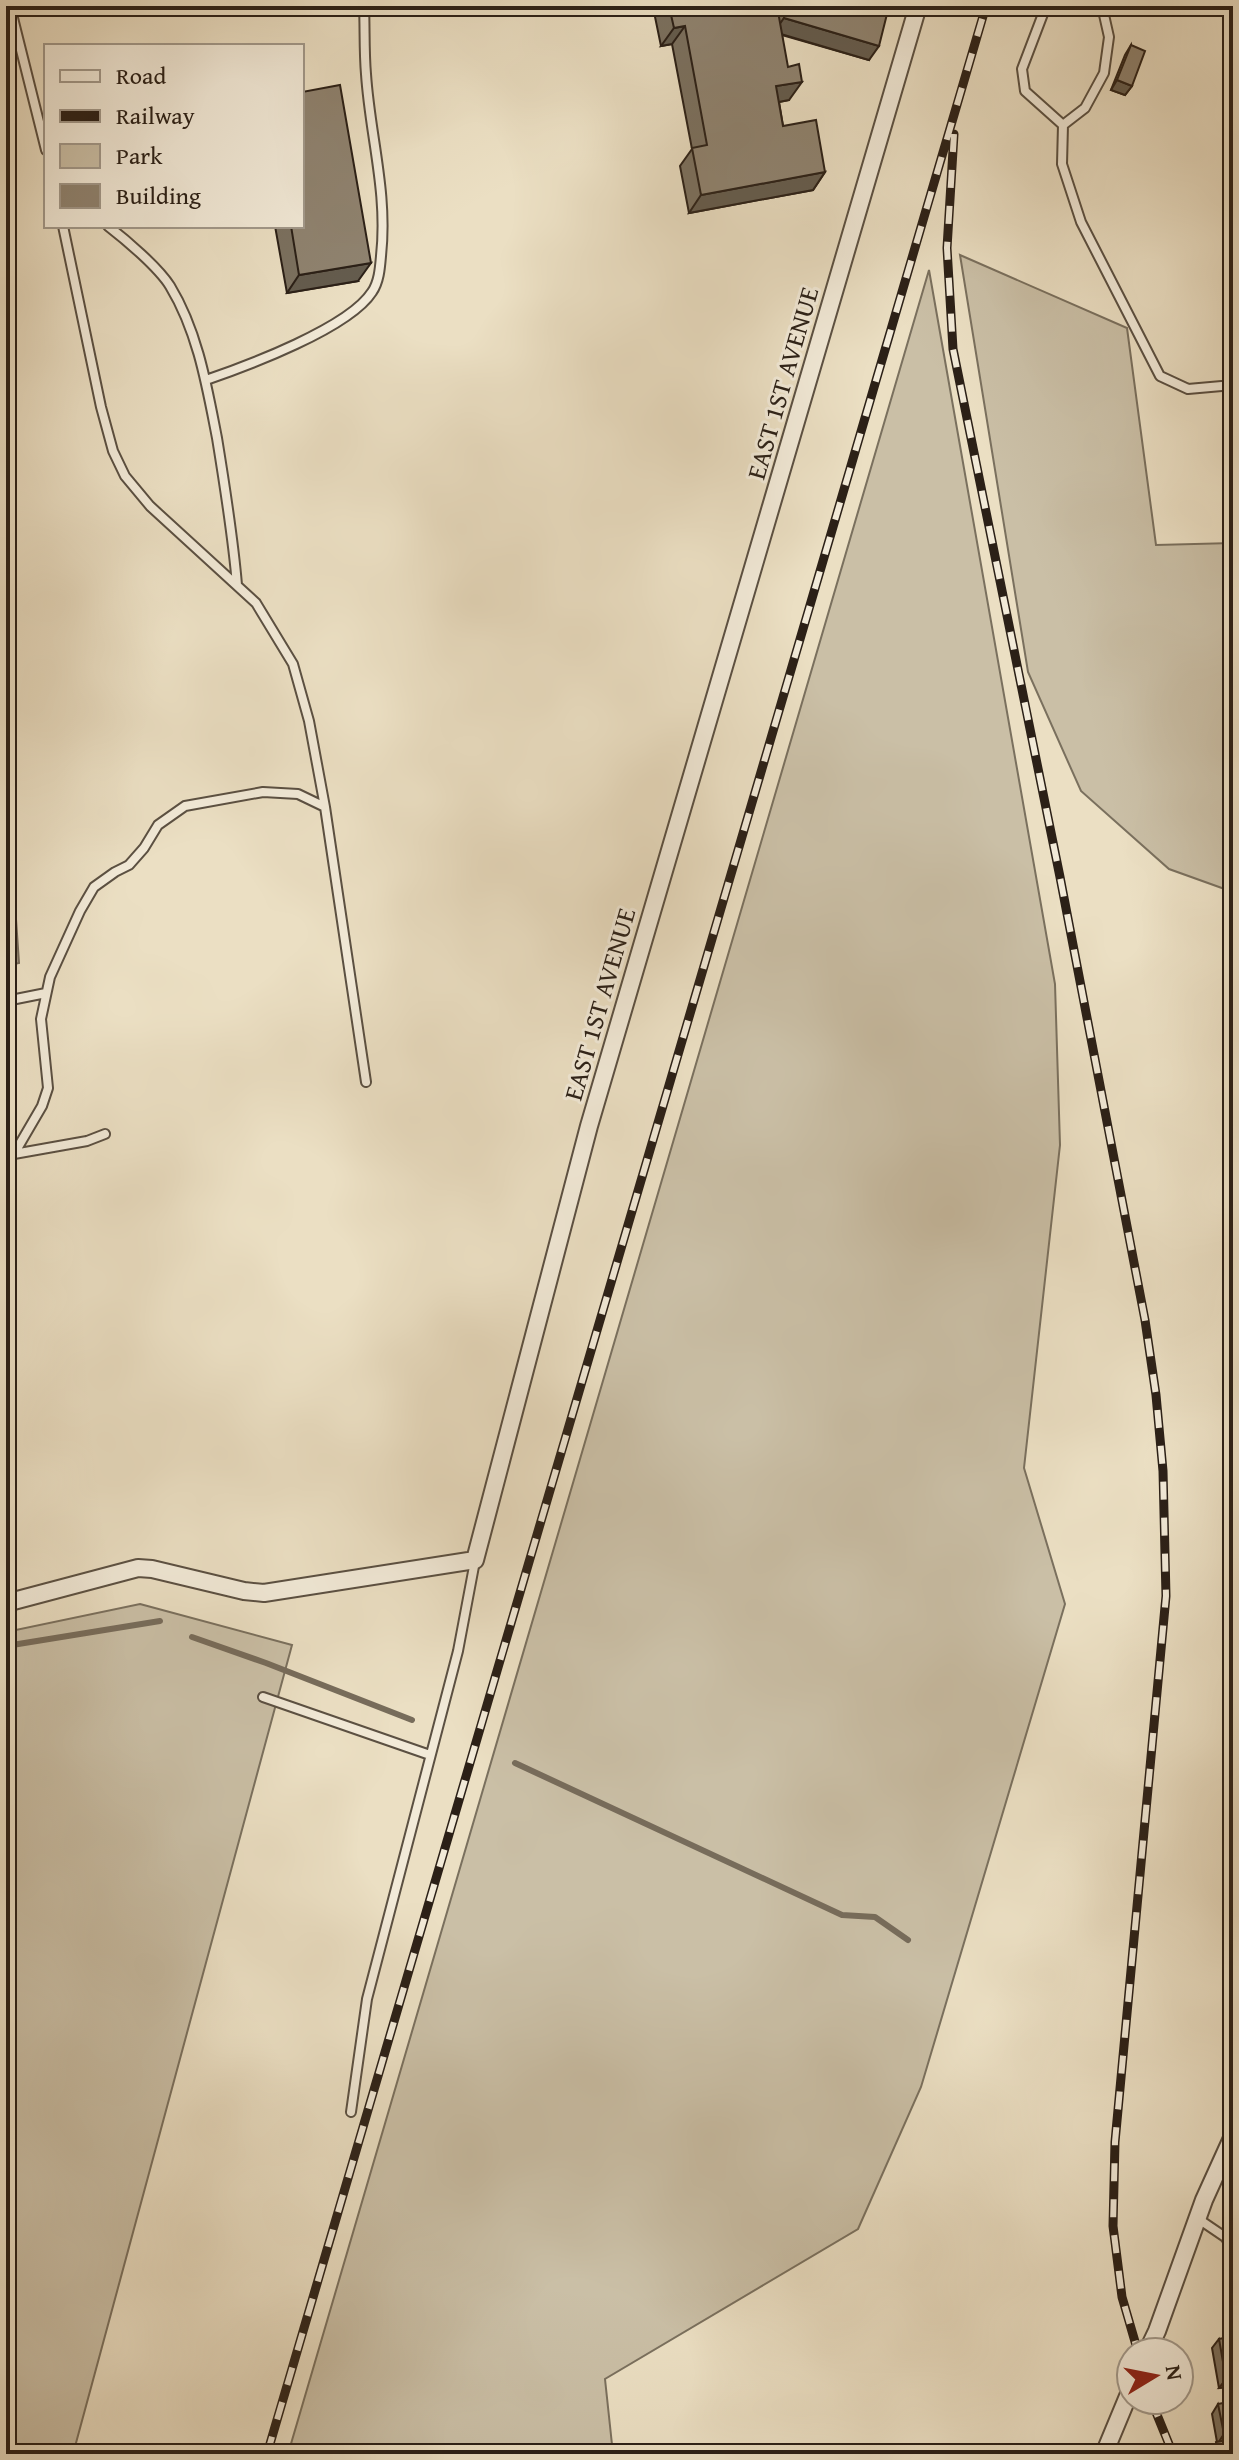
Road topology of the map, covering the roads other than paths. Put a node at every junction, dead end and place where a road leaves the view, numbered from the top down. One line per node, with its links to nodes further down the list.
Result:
1 (10, 6): 7 (lane)
2 (364, 6): 10 (lane)
3 (918, 6): 19 (street, EAST 1ST AVENUE)
4 (1046, 6): 6 (lane)
5 (1102, 6): 6 (lane)
6 (1063, 125): 11 (lane)
7 (44, 142)
8 (63, 228): 12 (lane)
9 (111, 228): 10 (lane)
10 (206, 380): 12 (lane)
11 (1233, 385)
12 (237, 585): 13 (lane)
13 (325, 807): 14 (lane); 16 (lane)
14 (46, 993): 15 (lane); 18 (lane)
15 (6, 1001)
16 (366, 1082)
17 (105, 1134): 18 (lane)
18 (10, 1155)
19 (475, 1560): 20 (street); 24 (lane)
20 (6, 1603)
21 (1233, 1639): 23 (lane)
22 (263, 1697): 24 (lane)
23 (1233, 1731)
24 (430, 1755): 25 (lane)
25 (351, 2112)
26 (1233, 2136): 27 (street)
27 (1197, 2218): 28 (lane); 29 (street)
28 (1233, 2248)
29 (1155, 2336)
30 (1120, 2416): 31 (street)
31 (1104, 2454)

